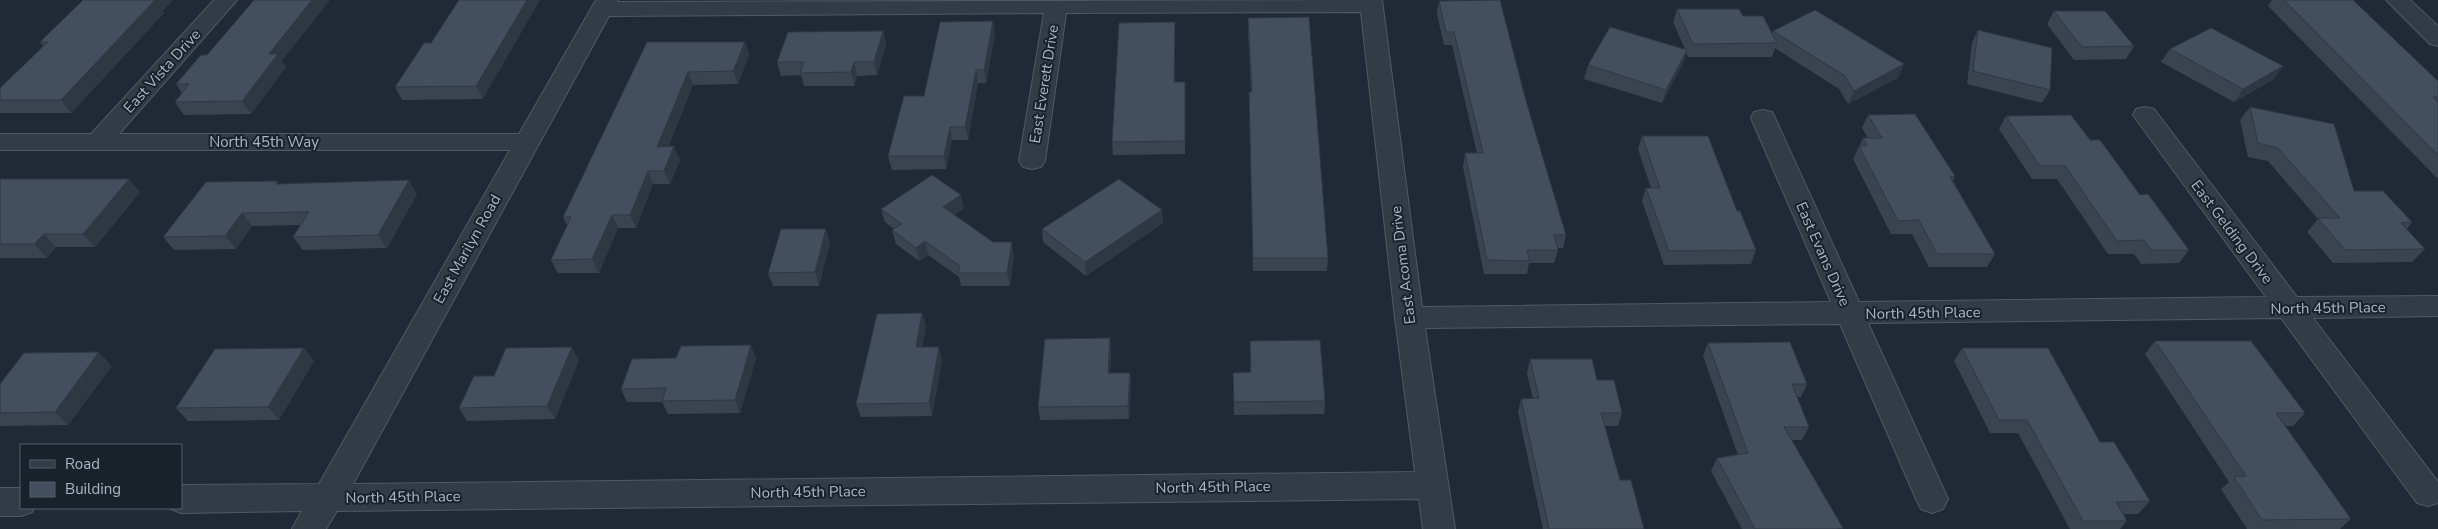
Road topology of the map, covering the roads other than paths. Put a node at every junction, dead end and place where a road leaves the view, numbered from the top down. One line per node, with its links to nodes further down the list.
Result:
1 (226, 0): 11 (street, East Vista Drive)
2 (2397, 0): 7 (street)
3 (1371, 2): 6 (street); 17 (street, East Acoma Drive)
4 (967, 4): 5 (street); 6 (street)
5 (604, 5): 12 (street, East Marilyn Road)
6 (1056, 6): 13 (street, East Everett Drive)
7 (2438, 39)
8 (2145, 115): 15 (street, East Gelding Drive)
9 (1764, 118): 16 (street, East Evans Drive)
10 (0, 142): 11 (street, North 45th Way)
11 (98, 142): 12 (street, North 45th Way)
12 (527, 142): 20 (street, East Marilyn Road)
13 (1032, 161)
14 (2438, 306): 15 (street, North 45th Place)
15 (2289, 308): 16 (street, North 45th Place); 19 (street, East Gelding Drive)
16 (1850, 314): 17 (street, North 45th Place); 22 (street, East Evans Drive)
17 (1409, 318): 18 (street, East Acoma Drive)
18 (1434, 485): 20 (street, North 45th Place); 26 (street, East Acoma Drive)
19 (2428, 493)
20 (328, 498): 21 (street, North 45th Place); 25 (street, East Marilyn Road)
21 (182, 499)
22 (1932, 499)
23 (0, 502): 24 (street)
24 (20, 502)
25 (308, 529)
26 (1439, 529)

